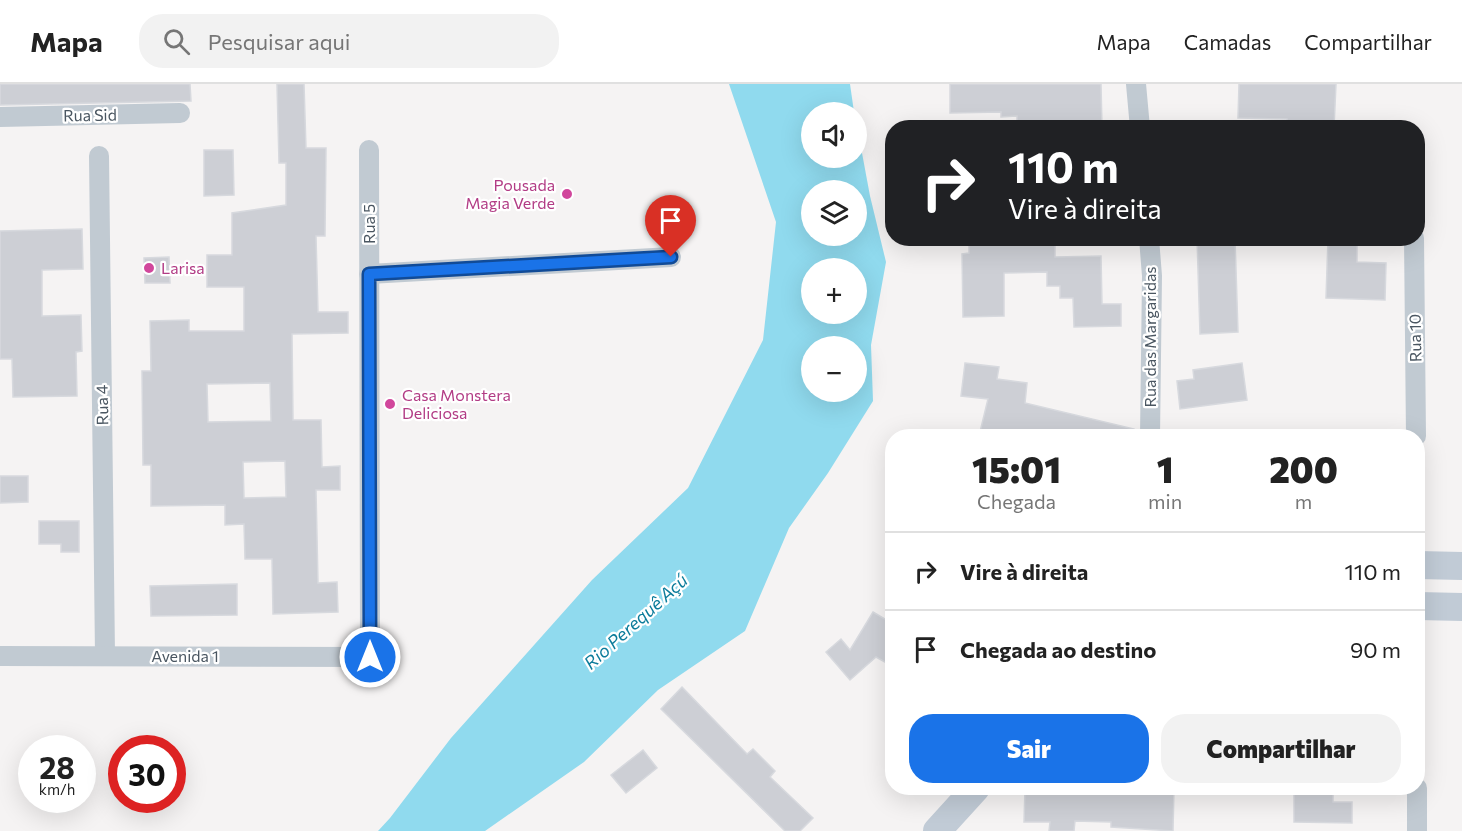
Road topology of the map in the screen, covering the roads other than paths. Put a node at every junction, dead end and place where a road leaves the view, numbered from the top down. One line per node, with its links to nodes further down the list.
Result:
1 (1136, 84): 4 (street)
2 (180, 113): 3 (street, Rua Sid)
3 (0, 117)
4 (1139, 120)
5 (369, 150): 10 (street, Rua 5)
6 (99, 156): 17 (street, Rua 4)
7 (1150, 246): 11 (street, Rua das Margaridas)
8 (1414, 246): 12 (street, Rua 10)
9 (671, 257): 10 (street)
10 (369, 274): 19 (street, Rua 5)
11 (1150, 429)
12 (1416, 429)
13 (1425, 565): 14 (street)
14 (1462, 566)
15 (1425, 606): 16 (street)
16 (1462, 607)
17 (105, 655): 18 (street, Avenida 1); 19 (street, Avenida 1)
18 (0, 656)
19 (370, 657)
20 (970, 795): 22 (street)
21 (1417, 795): 23 (street)
22 (937, 831)
23 (1417, 831)

